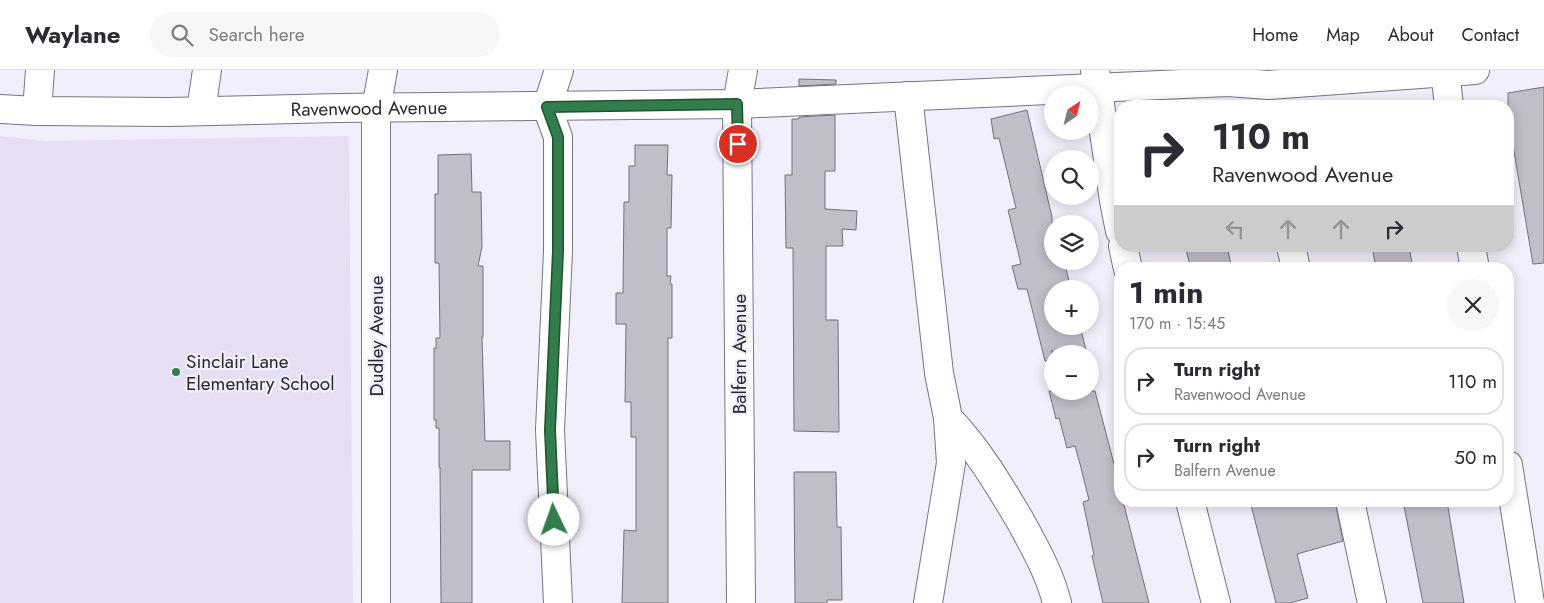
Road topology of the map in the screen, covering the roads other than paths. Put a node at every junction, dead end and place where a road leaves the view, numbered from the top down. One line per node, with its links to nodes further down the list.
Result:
1 (40, 70): 16 (street)
2 (207, 70): 17 (street)
3 (383, 70): 15 (street, Dudley Avenue)
4 (559, 70): 13 (street)
5 (743, 70): 12 (street, Balfern Avenue)
6 (1475, 70): 7 (street, Ravenwood Avenue)
7 (1444, 71): 9 (street, Ravenwood Avenue); 11 (street)
8 (1096, 79): 9 (street, Ravenwood Avenue); 10 (street, Ravenwood Avenue); 18 (street)
9 (1269, 95)
10 (908, 96): 12 (street, Ravenwood Avenue); 19 (street)
11 (1448, 100)
12 (737, 104): 13 (street, Ravenwood Avenue); 25 (street, Balfern Avenue)
13 (547, 107): 15 (street, Ravenwood Avenue); 24 (street)
14 (0, 109): 16 (street, Ravenwood Avenue)
15 (376, 109): 17 (street, Ravenwood Avenue); 23 (street, Dudley Avenue)
16 (37, 111): 17 (street, Ravenwood Avenue)
17 (201, 111)
18 (1114, 193)
19 (948, 418): 26 (street); 27 (street)
20 (1514, 503): 30 (street)
21 (1192, 507): 28 (street)
22 (1351, 507): 29 (street)
23 (376, 603)
24 (558, 603)
25 (741, 603)
26 (928, 603)
27 (1057, 603)
28 (1216, 603)
29 (1372, 603)
30 (1530, 603)

